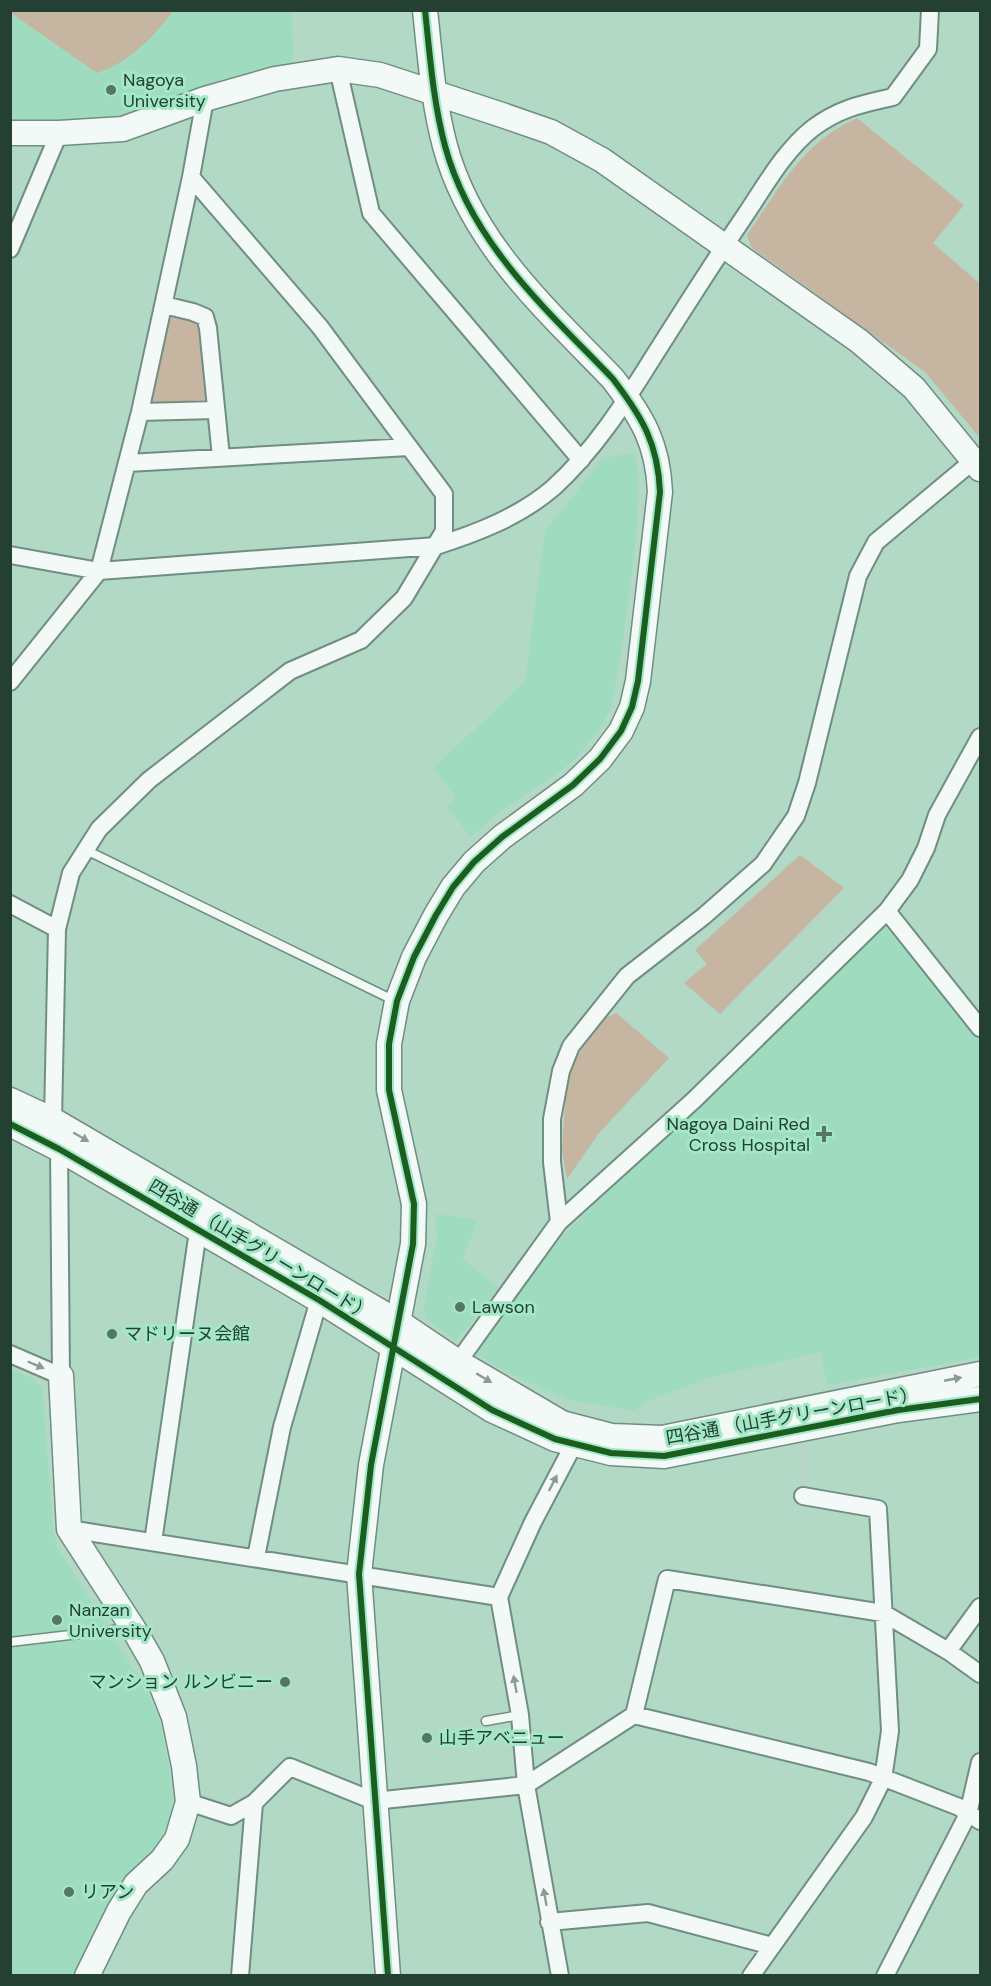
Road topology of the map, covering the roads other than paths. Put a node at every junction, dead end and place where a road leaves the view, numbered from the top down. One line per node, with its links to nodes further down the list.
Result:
1 (425, 10): 4 (street)
2 (930, 10): 9 (street)
3 (338, 69): 4 (street); 5 (street); 17 (street)
4 (434, 92): 9 (street); 12 (street)
5 (205, 99): 7 (street); 8 (street)
6 (10, 133): 7 (street)
7 (59, 133): 10 (street)
8 (191, 177): 11 (street); 15 (street)
9 (724, 246): 12 (street); 19 (street)
10 (10, 249)
11 (164, 305): 13 (street); 14 (street)
12 (627, 398): 17 (street); 38 (street)
13 (215, 410): 14 (street); 16 (street)
14 (140, 412): 18 (street)
15 (409, 447): 16 (street); 20 (street)
16 (221, 457): 18 (street)
17 (581, 460): 20 (street)
18 (128, 463): 22 (street)
19 (977, 465): 35 (street)
20 (435, 546): 22 (street); 25 (street)
21 (10, 555): 22 (street)
22 (99, 571): 23 (street)
23 (10, 682)
24 (981, 737): 27 (street)
25 (86, 850): 28 (street); 29 (lane)
26 (10, 904): 28 (street)
27 (887, 911): 30 (street); 35 (street)
28 (57, 929): 32 (street)
29 (387, 997)
30 (981, 1028)
31 (10, 1100): 32 (street)
32 (53, 1120): 38 (street, one-way to 38)
33 (10, 1124): 34 (street, 四谷通 （山手グリーンロード）)
34 (59, 1149): 36 (street, 四谷通 （山手グリーンロード）); 43 (street)
35 (560, 1222): 41 (street)
36 (198, 1231): 37 (street, 四谷通 （山手グリーンロード）); 48 (street)
37 (319, 1300): 39 (street, 四谷通 （山手グリーンロード）); 49 (street)
38 (400, 1323): 39 (street); 41 (street)
39 (393, 1347): 45 (street, 四谷通 （山手グリーンロード）); 50 (street)
40 (10, 1354): 43 (street, one-way to 43)
41 (458, 1362): 42 (street, one-way to 42)
42 (981, 1374)
43 (61, 1376): 47 (street)
44 (981, 1399): 45 (street, 四谷通 （山手グリーンロード）)
45 (574, 1444): 51 (street, one-way to 45)
46 (803, 1497): 53 (street)
47 (69, 1529): 48 (street); 54 (street)
48 (153, 1542): 49 (street)
49 (256, 1557): 50 (street)
50 (359, 1574): 51 (street); 64 (street)
51 (499, 1597): 58 (street, one-way to 51)
52 (981, 1607): 56 (street)
53 (883, 1613): 56 (street); 59 (street); 62 (street)
54 (133, 1628): 55 (lane); 65 (street)
55 (10, 1642)
56 (948, 1651): 57 (street)
57 (981, 1674)
58 (520, 1715): 60 (lane); 63 (street)
59 (634, 1715): 62 (street); 63 (street)
60 (486, 1721)
61 (981, 1762): 67 (street)
62 (883, 1779): 67 (street); 69 (street)
63 (526, 1785): 64 (street); 68 (street, one-way to 63)
64 (374, 1801): 66 (street); 72 (street)
65 (188, 1802): 66 (street); 70 (street)
66 (254, 1803): 71 (street)
67 (974, 1818): 75 (street)
68 (549, 1922): 69 (street); 73 (street)
69 (772, 1946): 74 (street)
70 (87, 1976)
71 (240, 1976)
72 (388, 1976)
73 (560, 1976)
74 (751, 1976)
75 (885, 1976)

